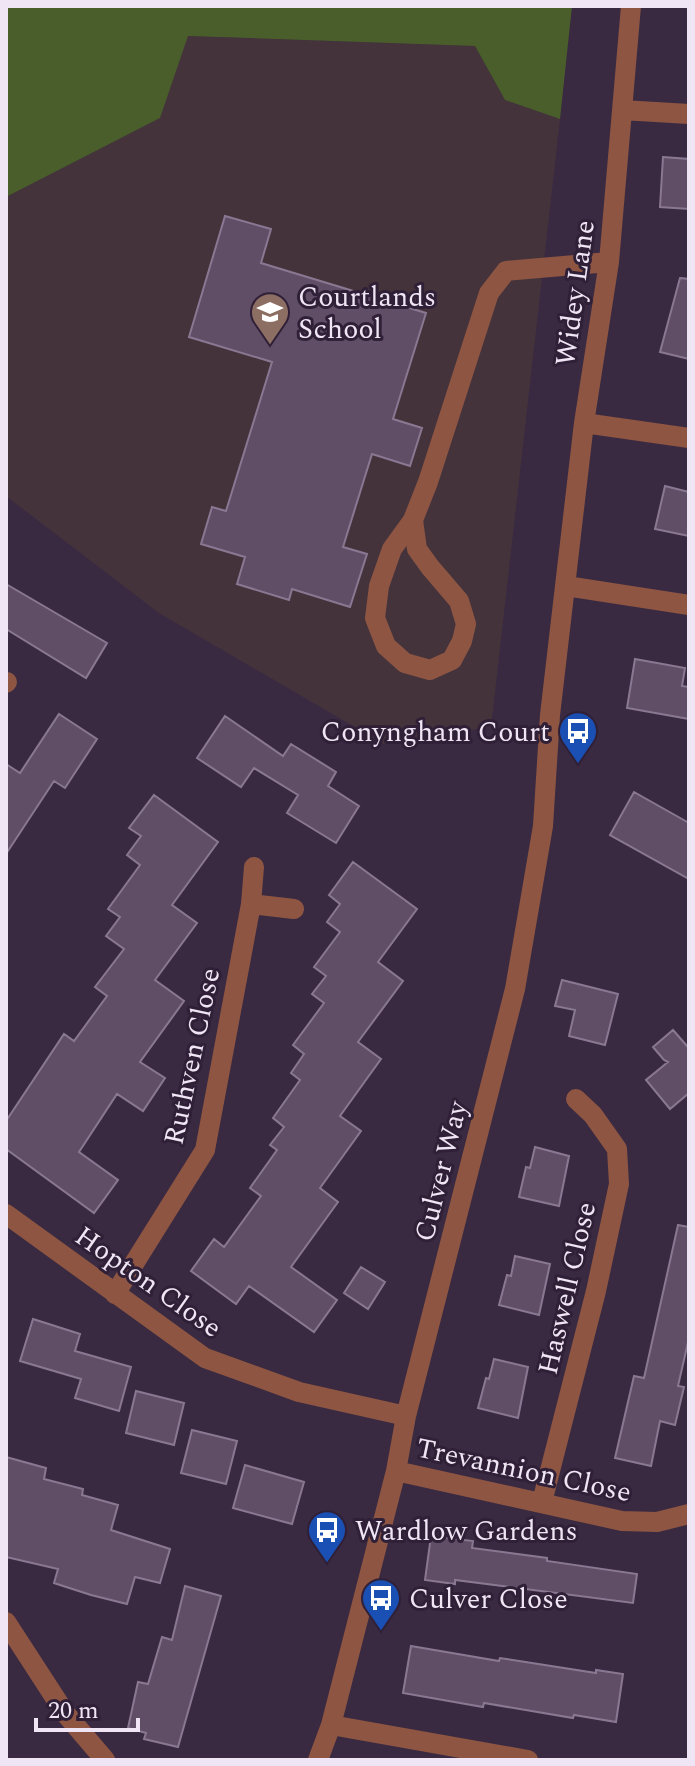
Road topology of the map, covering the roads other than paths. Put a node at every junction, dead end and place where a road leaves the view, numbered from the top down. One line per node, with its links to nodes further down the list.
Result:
1 (631, 6): 2 (street, Widey Lane)
2 (622, 110): 3 (street); 4 (street, Widey Lane)
3 (689, 114)
4 (609, 262): 5 (street, Widey Lane); 7 (street)
5 (584, 423): 6 (street); 8 (street, Widey Lane)
6 (689, 438)
7 (413, 520): 7 (street)
8 (566, 586): 9 (street); 16 (street, Culver Way)
9 (689, 605)
10 (254, 867): 11 (street, Ruthven Close)
11 (251, 904): 12 (street); 15 (street, Ruthven Close)
12 (294, 909)
13 (576, 1099): 18 (street, Haswell Close)
14 (6, 1214): 15 (street, Hopton Close)
15 (115, 1294): 16 (street, Hopton Close)
16 (406, 1416): 17 (street, Culver Way)
17 (396, 1471): 18 (street, Trevannion Close); 21 (street, Culver Way)
18 (542, 1502): 19 (street, Trevannion Close)
19 (689, 1514)
20 (6, 1622): 22 (street)
21 (331, 1725): 23 (street, Culver Way); 24 (street)
22 (105, 1760)
23 (318, 1760)
24 (528, 1760)

